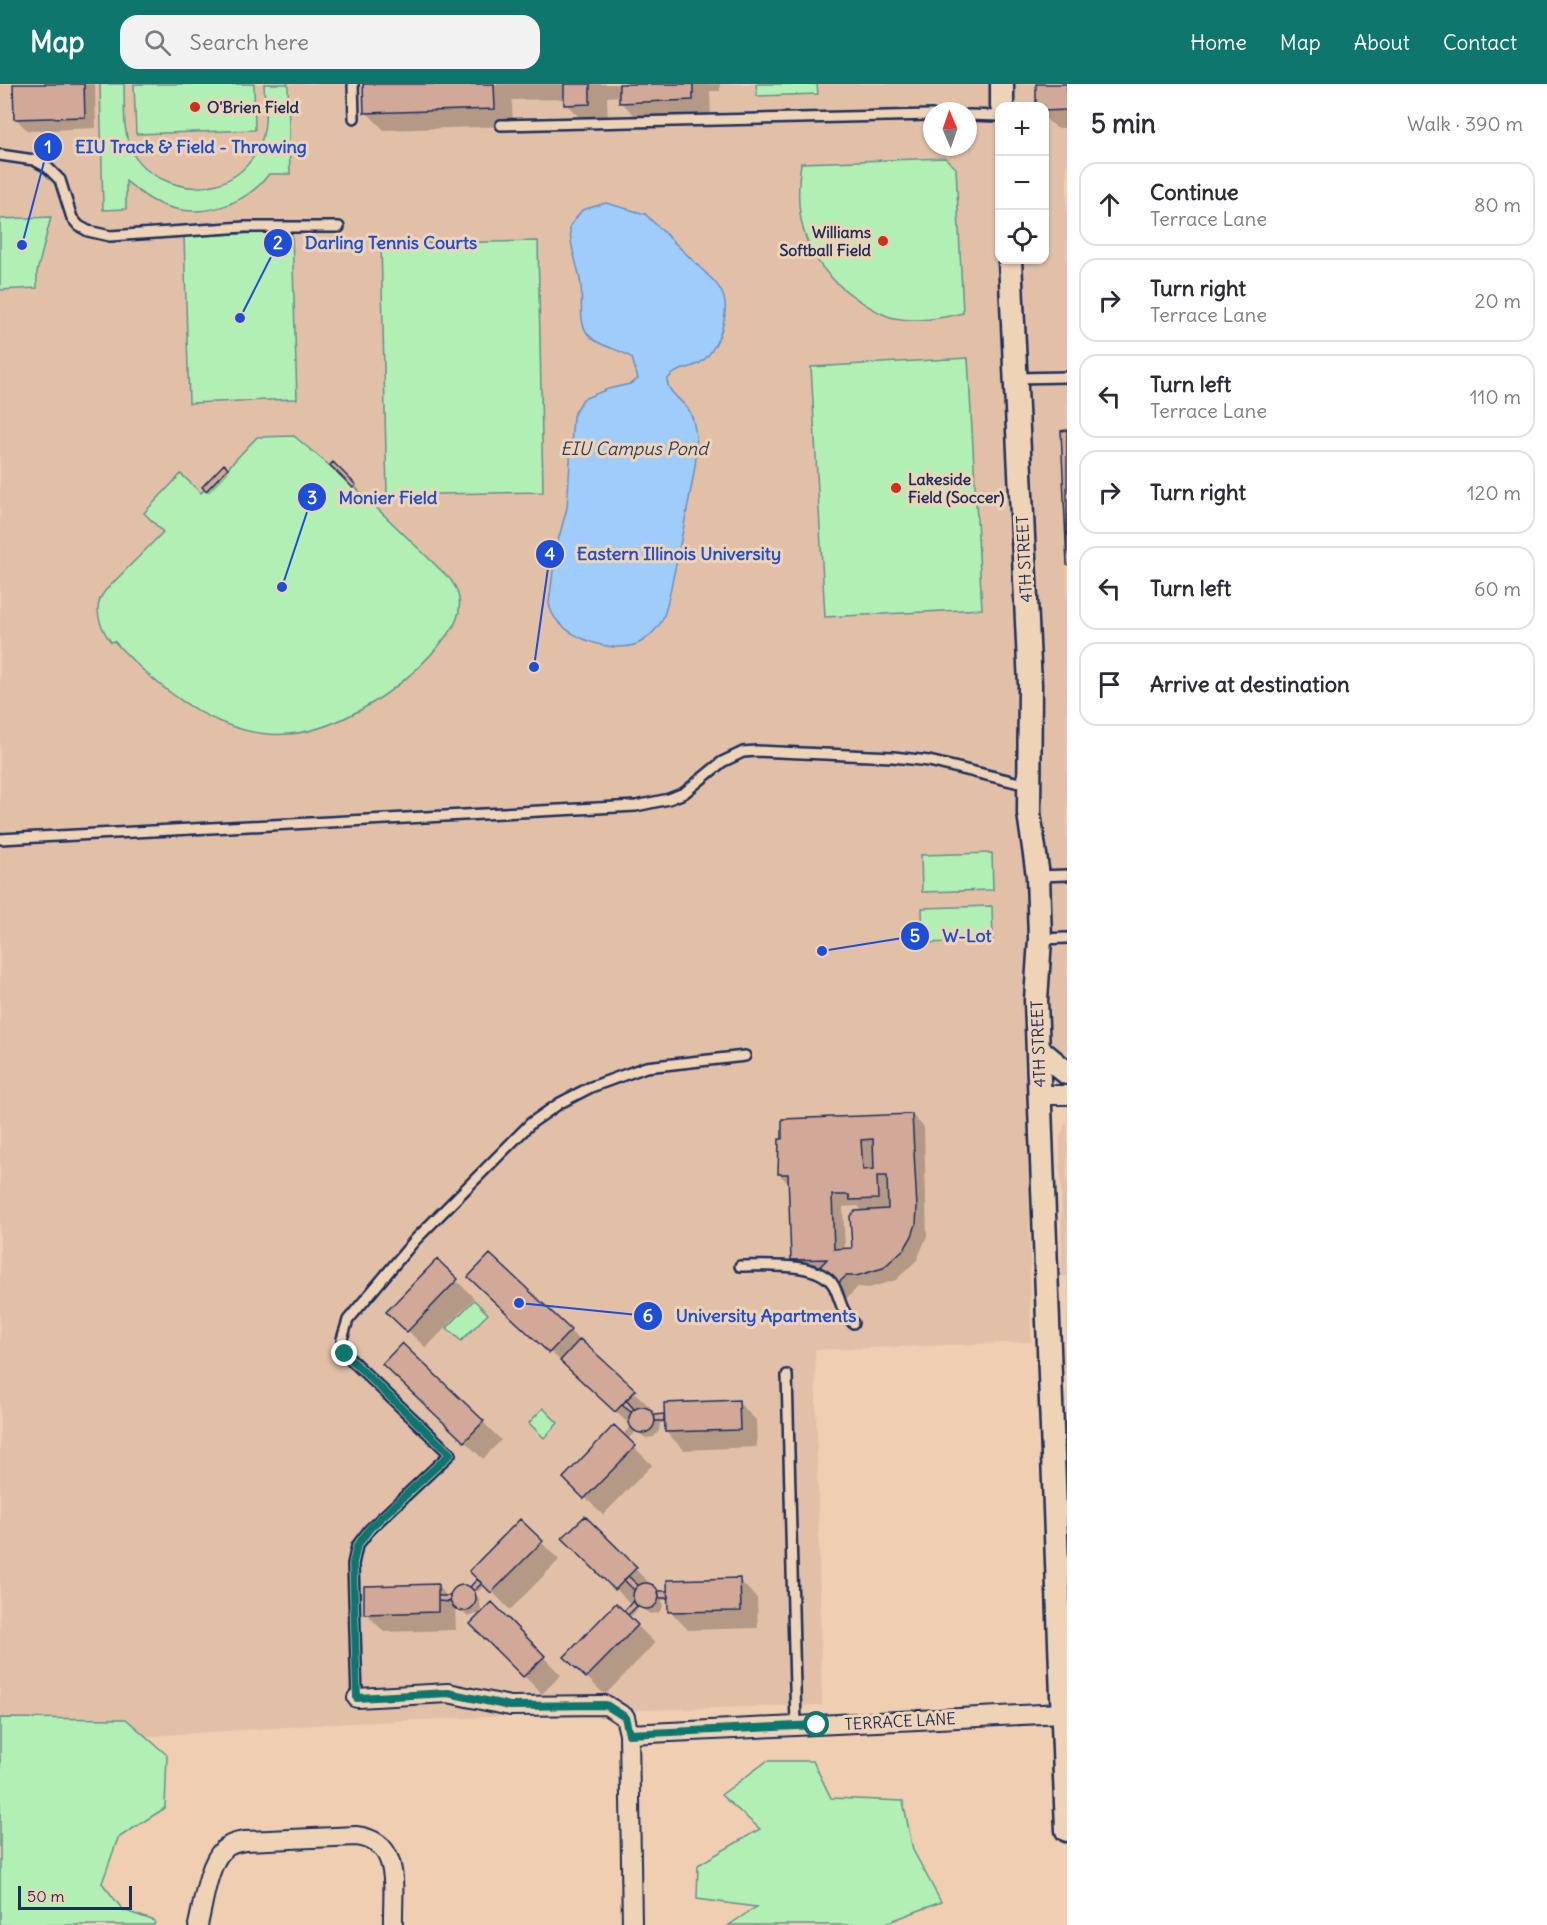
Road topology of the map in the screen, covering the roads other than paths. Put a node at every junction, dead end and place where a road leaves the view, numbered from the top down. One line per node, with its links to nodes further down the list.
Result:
1 (353, 84): 7 (lane)
2 (1002, 84): 3 (street)
3 (1002, 102)
4 (923, 115): 8 (lane)
5 (977, 115): 6 (lane)
6 (995, 116)
7 (354, 118)
8 (501, 125)
9 (0, 155): 10 (lane)
10 (339, 227)
11 (1010, 264): 13 (street, 4TH STREET)
12 (1067, 377): 13 (lane)
13 (1016, 378): 14 (street, 4TH STREET)
14 (1028, 785): 15 (lane); 17 (street, 4TH STREET)
15 (0, 839)
16 (1067, 875): 17 (lane)
17 (1038, 876): 19 (street, 4TH STREET)
18 (1067, 938): 19 (lane)
19 (1040, 939): 20 (street, 4TH STREET)
20 (1038, 1049): 22 (street); 23 (street, 4TH STREET)
21 (745, 1056): 29 (lane)
22 (1067, 1073)
23 (1040, 1095): 24 (street); 28 (street, 4TH STREET)
24 (1067, 1095)
25 (740, 1266): 26 (lane)
26 (853, 1323)
27 (787, 1375): 31 (lane)
28 (1063, 1613): 30 (street, 4TH STREET)
29 (357, 1698): 32 (street)
30 (1063, 1713): 31 (street, TERRACE LANE); 33 (street, 4TH STREET)
31 (796, 1726): 32 (street, TERRACE LANE)
32 (629, 1734): 37 (street)
33 (1067, 1807): 34 (street, 4TH STREET)
34 (1067, 1830)
35 (198, 1925): 36 (street)
36 (393, 1925)
37 (632, 1925)

